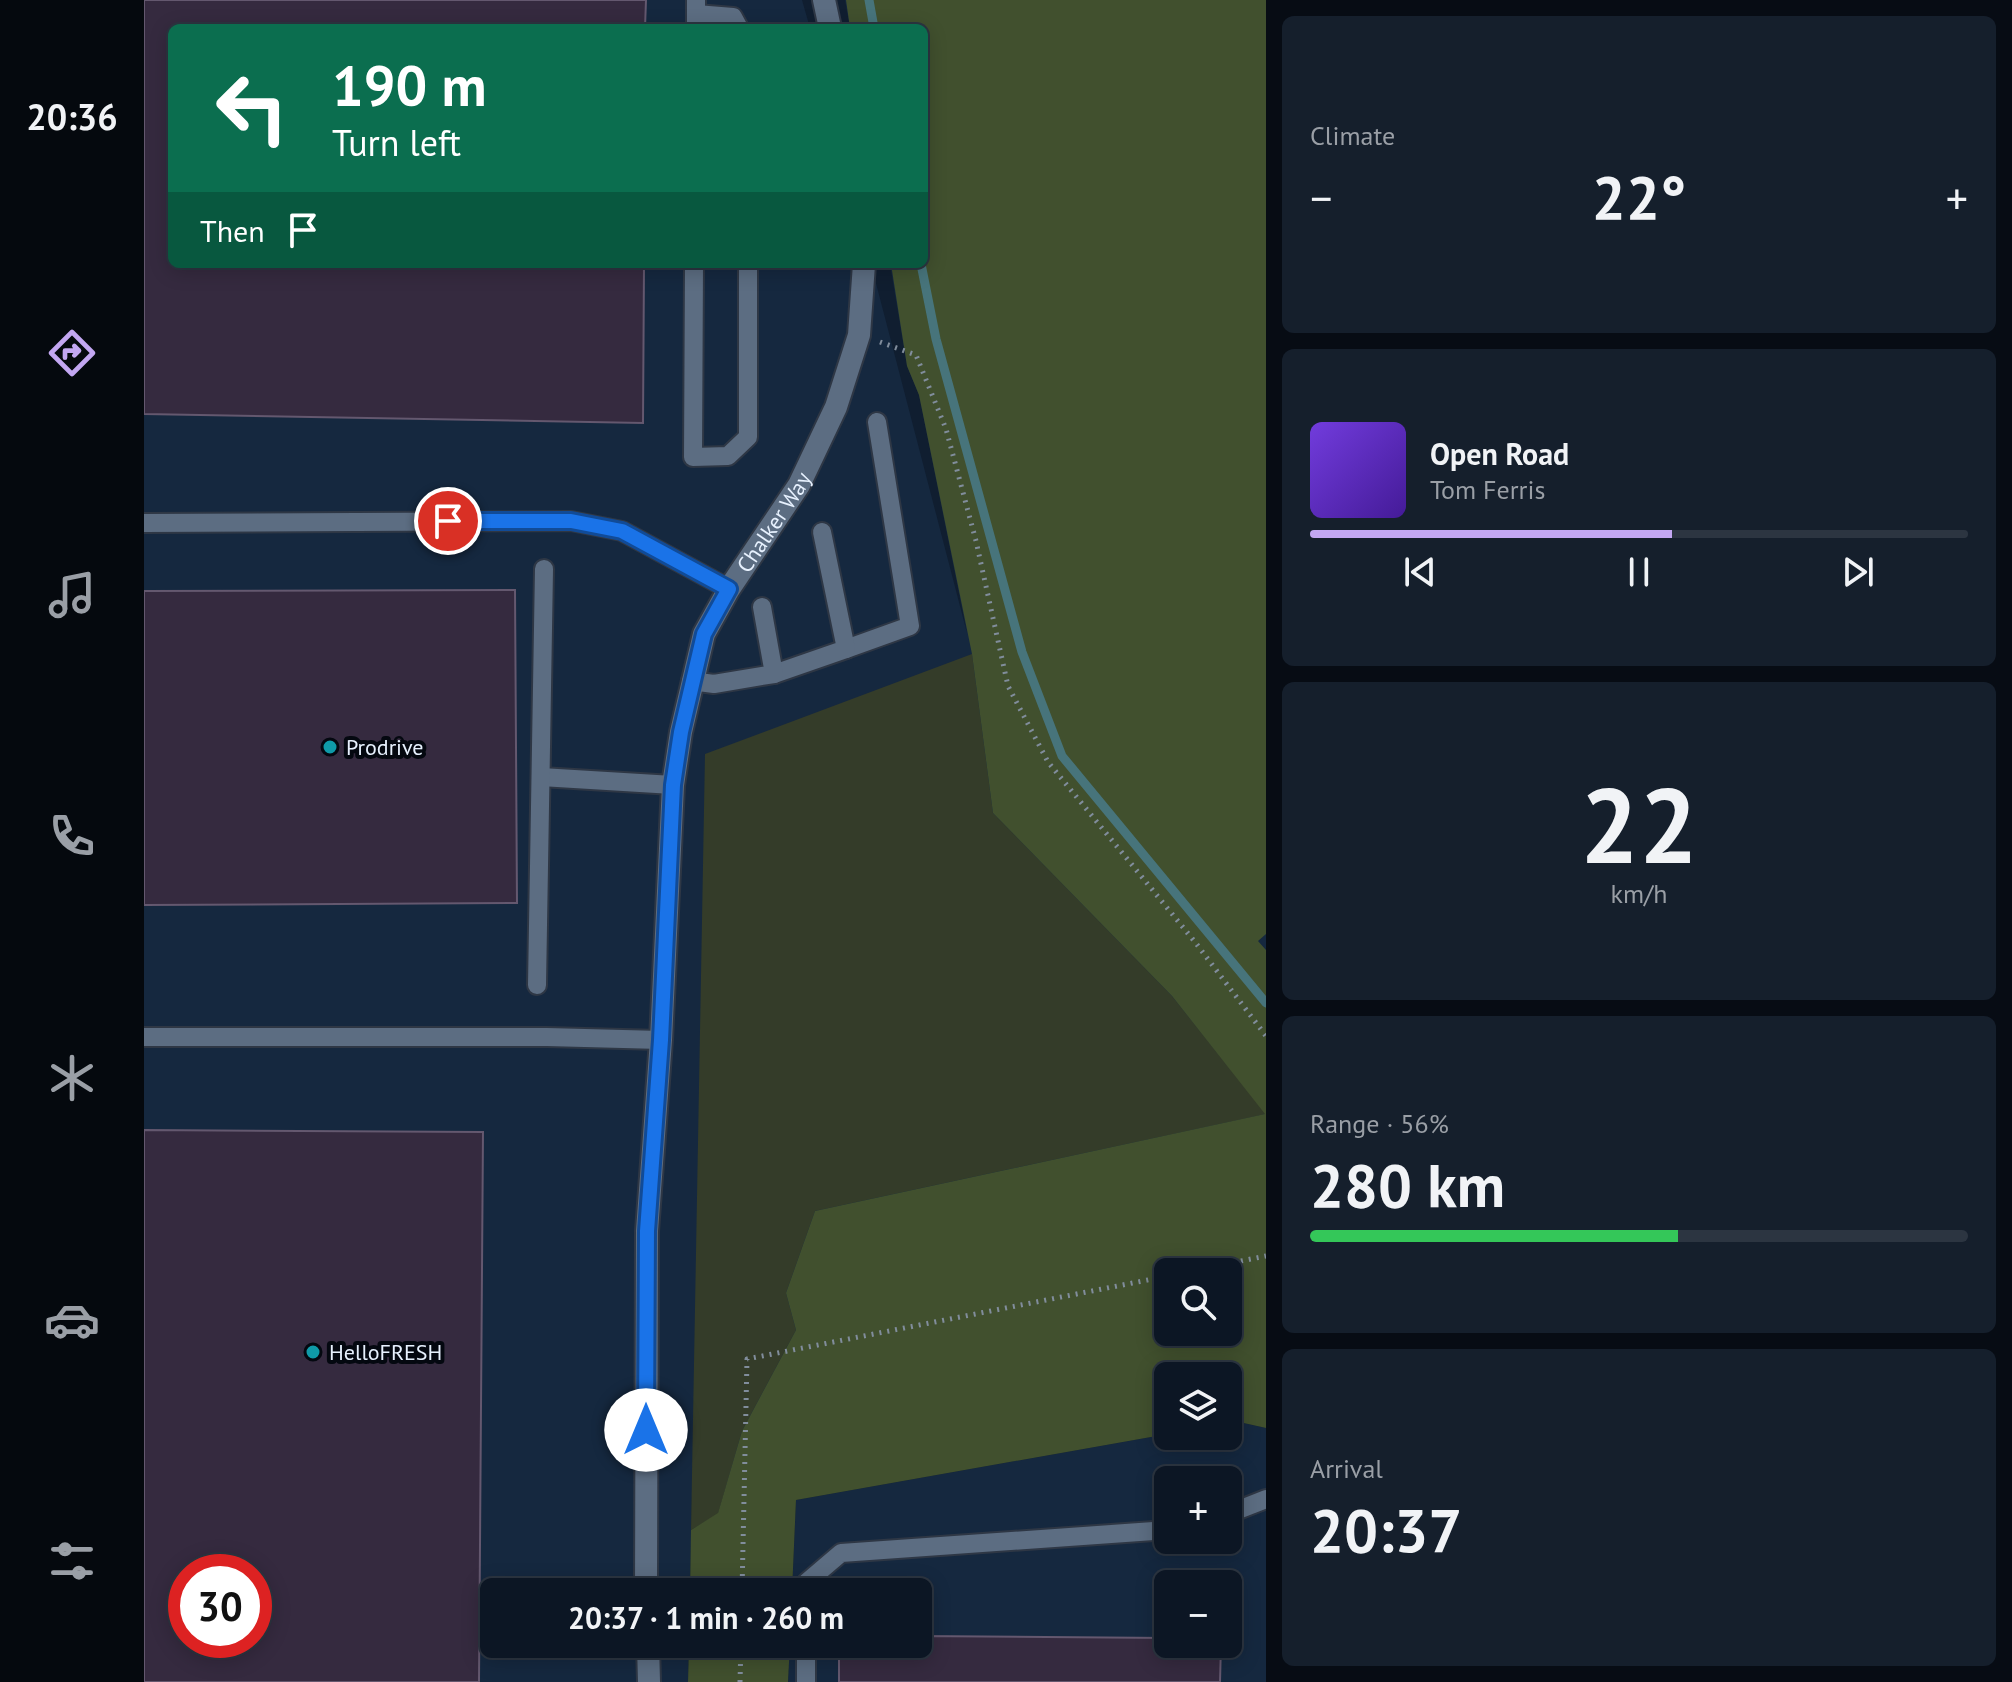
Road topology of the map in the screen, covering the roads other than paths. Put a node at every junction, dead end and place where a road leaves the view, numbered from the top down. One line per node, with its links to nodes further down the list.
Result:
1 (824, 0): 4 (street)
2 (696, 14): 3 (lane)
3 (737, 24)
4 (829, 24)
5 (694, 268): 6 (lane)
6 (748, 268)
7 (864, 268): 12 (street, Chalker Way)
8 (877, 422): 14 (lane)
9 (144, 523): 12 (lane)
10 (822, 532): 14 (lane)
11 (544, 569): 17 (lane)
12 (729, 589): 16 (street, Chalker Way)
13 (762, 607): 15 (lane)
14 (846, 649): 15 (lane)
15 (774, 674): 16 (lane)
16 (691, 681): 18 (street, Chalker Way)
17 (541, 777): 18 (lane); 19 (lane)
18 (673, 785): 21 (street, Chalker Way)
19 (537, 985)
20 (144, 1037): 21 (lane)
21 (661, 1040): 25 (street, Chalker Way)
22 (1266, 1499): 23 (lane)
23 (1242, 1508)
24 (1154, 1531): 26 (lane)
25 (646, 1578)
26 (812, 1578)
27 (648, 1658): 29 (street)
28 (806, 1658): 30 (lane)
29 (649, 1682)
30 (806, 1682)

